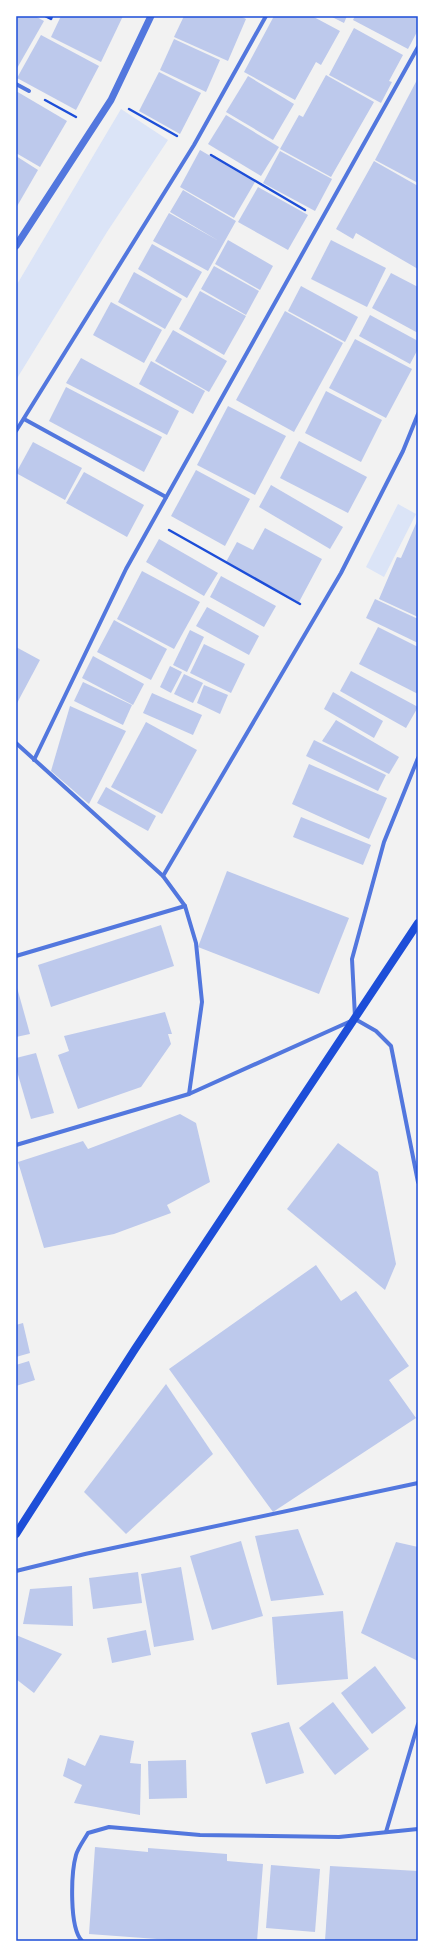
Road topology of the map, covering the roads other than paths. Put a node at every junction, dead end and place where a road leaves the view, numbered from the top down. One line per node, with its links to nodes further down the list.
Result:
1 (151, 16): 6 (street)
2 (266, 16): 8 (street)
3 (418, 47): 10 (street)
4 (16, 84): 5 (street)
5 (29, 91)
6 (16, 246)
7 (418, 414): 14 (street)
8 (24, 419): 9 (street); 10 (street)
9 (16, 431)
10 (166, 497): 13 (street)
11 (16, 743): 13 (street)
12 (418, 758): 18 (street)
13 (34, 760): 14 (street)
14 (163, 876): 15 (street)
15 (185, 906): 17 (street); 19 (street)
16 (418, 923): 18 (main road)
17 (16, 956)
18 (355, 1019): 19 (street); 21 (street); 23 (main road)
19 (189, 1094): 20 (street)
20 (16, 1145)
21 (418, 1182)
22 (418, 1483): 24 (street)
23 (16, 1534)
24 (16, 1571)
25 (418, 1724): 27 (street)
26 (418, 1829): 27 (street)
27 (386, 1832): 28 (street)
28 (82, 1941)

